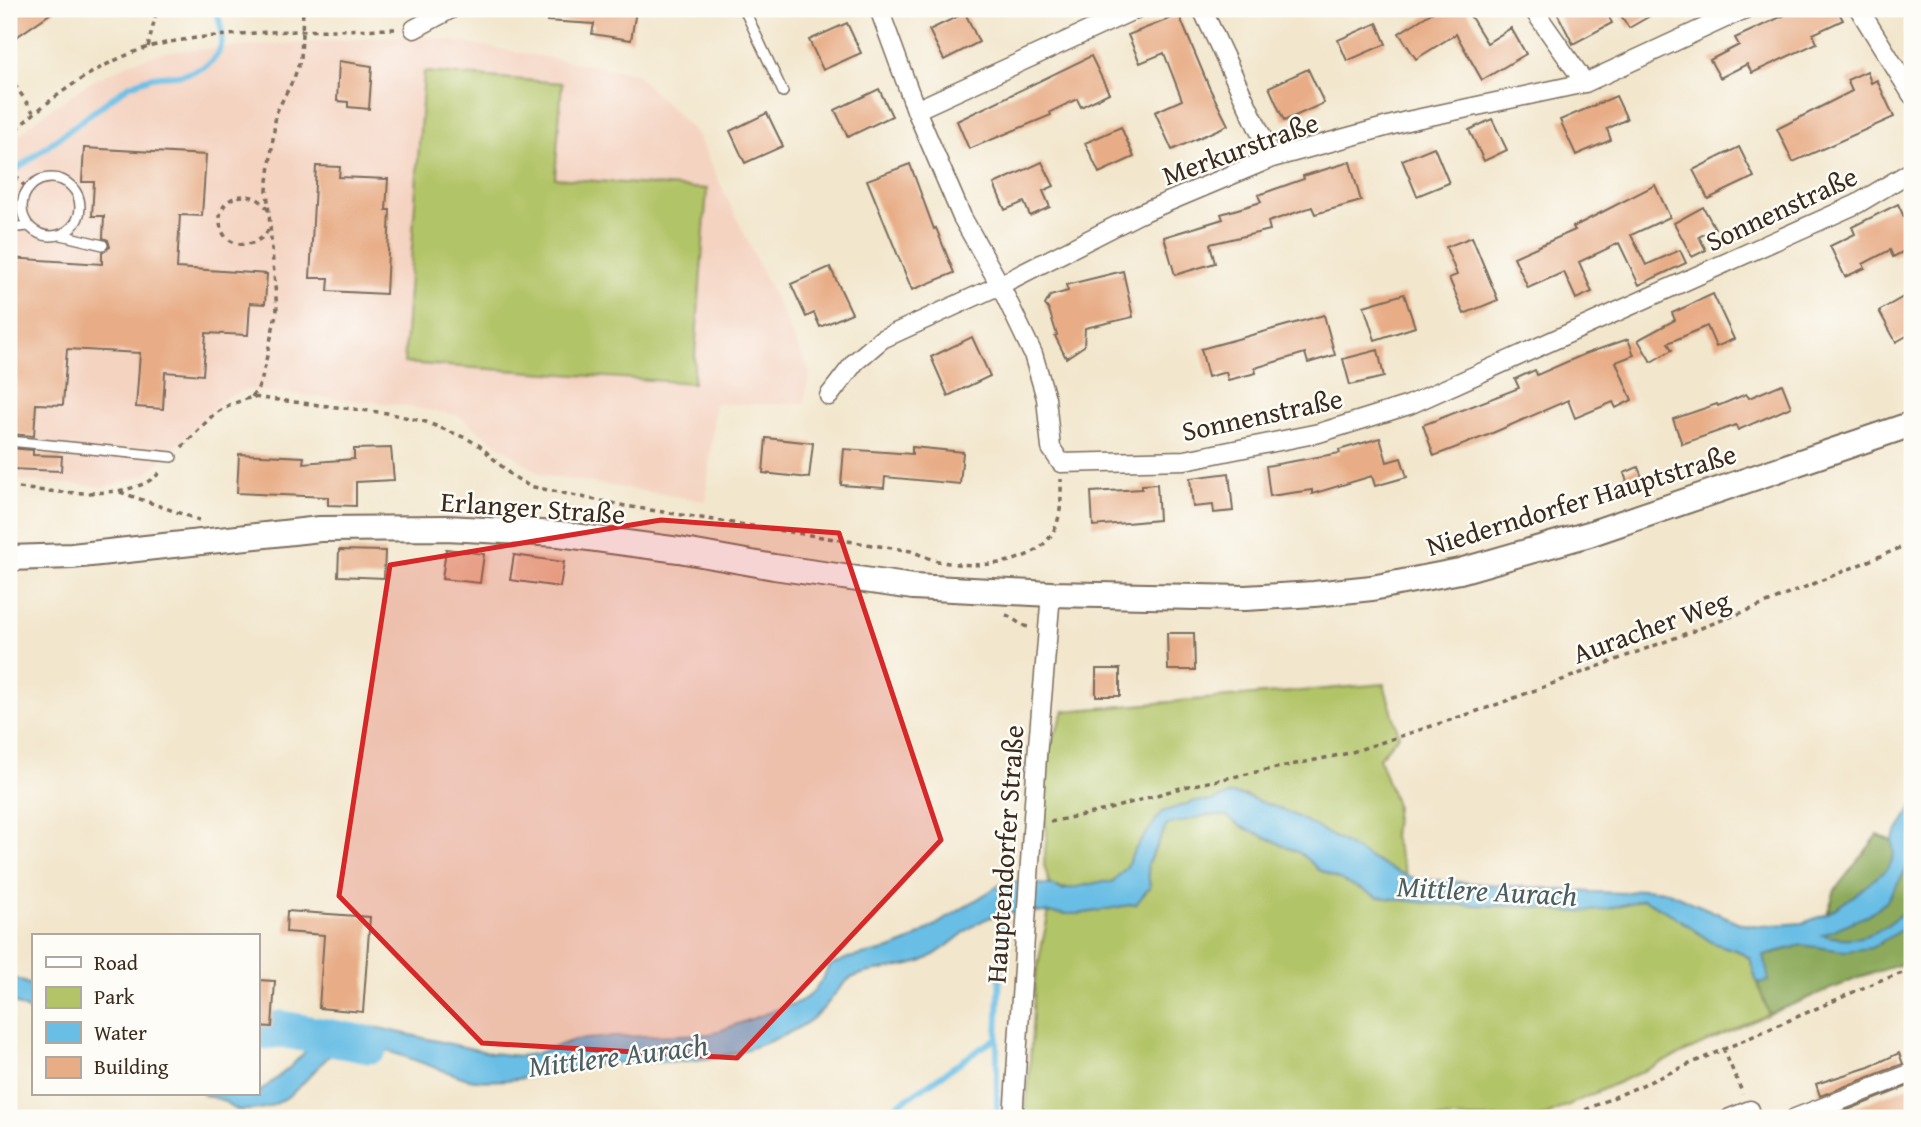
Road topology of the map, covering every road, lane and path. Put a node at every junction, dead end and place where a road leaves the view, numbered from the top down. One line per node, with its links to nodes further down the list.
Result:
1 (157, 9): 13 (path)
2 (303, 9): 12 (path)
3 (451, 9): 11 (street)
4 (744, 9): 16 (lane)
5 (880, 9): 18 (street)
6 (1136, 9): 18 (street)
7 (1202, 9): 21 (street)
8 (1533, 9): 15 (street)
9 (1745, 9): 15 (street, Merkurstraße)
10 (1859, 9): 17 (street)
11 (414, 29): 12 (path)
12 (302, 30): 13 (path); 25 (path)
13 (148, 47): 19 (path)
14 (9, 76): 19 (path)
15 (1585, 83): 21 (street, Merkurstraße)
16 (783, 92)
17 (1912, 95)
18 (916, 110): 30 (street)
19 (33, 113): 20 (path)
20 (9, 136)
21 (1272, 158): 30 (street, Merkurstraße)
22 (9, 167): 24 (path)
23 (1912, 171): 36 (street, Sonnenstraße)
24 (27, 188): 26 (lane); 28 (lane)
25 (270, 218): 25 (path); 32 (path)
26 (28, 226): 27 (lane); 28 (lane)
27 (9, 228)
28 (61, 235): 29 (lane)
29 (103, 245)
30 (1000, 285): 31 (street, Merkurstraße); 36 (street)
31 (829, 396)
32 (252, 397): 35 (path); 36 (path)
33 (1912, 424): 42 (street, Niederndorfer Hauptstraße)
34 (9, 441): 35 (lane)
35 (172, 457): 38 (path)
36 (1061, 463)
37 (9, 487): 38 (path)
38 (118, 491): 39 (path)
39 (208, 523)
40 (1912, 543): 43 (path, Auracher Weg)
41 (9, 558): 42 (street, Erlanger Straße)
42 (1051, 594): 48 (street, Hauptendorfer Straße)
43 (1045, 823)
44 (1912, 970): 45 (path)
45 (1723, 1048): 47 (path); 49 (path)
46 (1912, 1073): 51 (street)
47 (1751, 1110): 50 (street)
48 (1013, 1118)
49 (1567, 1118)
50 (1730, 1118)
51 (1795, 1118)

